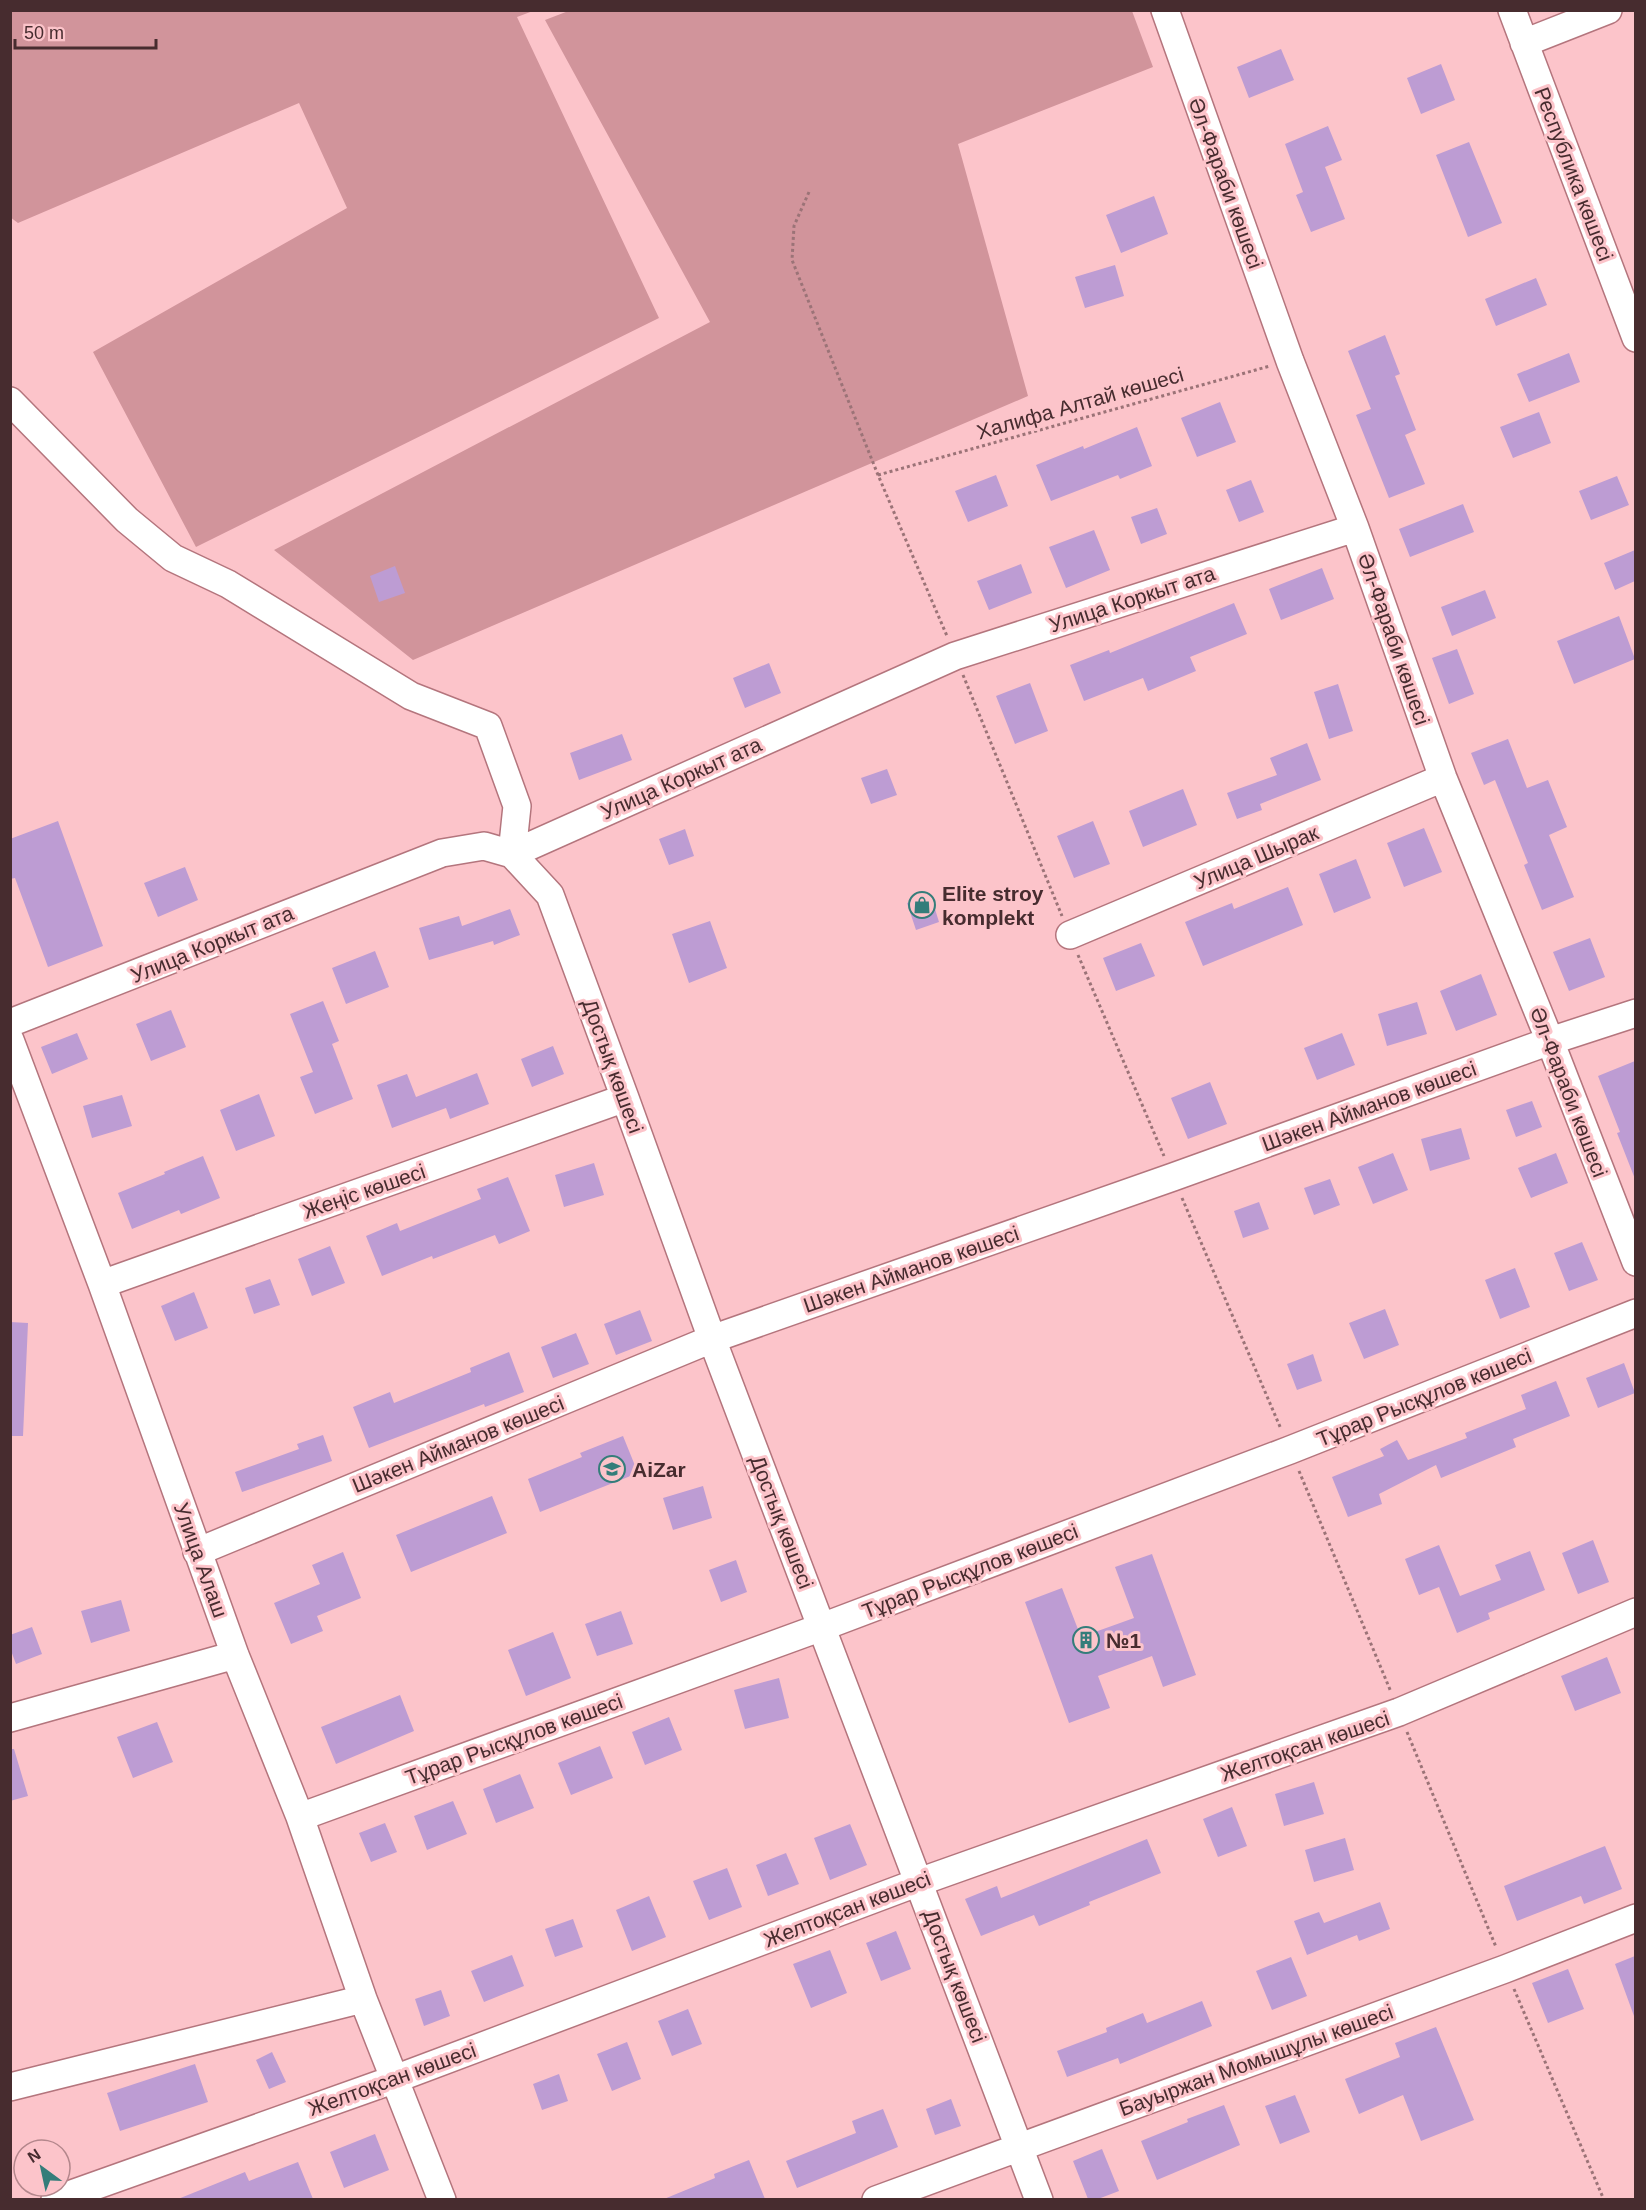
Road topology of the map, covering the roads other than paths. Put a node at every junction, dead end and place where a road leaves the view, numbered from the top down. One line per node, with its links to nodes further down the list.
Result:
1 (1165, 10): 7 (street, Әл-Фараби көшесі)
2 (1512, 10): 4 (street, Республика көшесі)
3 (1608, 10): 4 (street)
4 (1524, 43): 5 (street, Республика көшесі)
5 (1635, 338)
6 (10, 401): 9 (street)
7 (1355, 528): 8 (street, Әл-Фараби көшесі); 9 (street, Улица Коркыт ата)
8 (1443, 778): 10 (street, Улица Шырак); 14 (street, Әл-Фараби көшесі)
9 (512, 854): 12 (street, Улица Коркыт ата); 15 (street, Достық көшесі)
10 (1070, 935)
11 (1635, 1013): 14 (street, Шәкен Айманов көшесі)
12 (10, 1023)
13 (10, 1040): 17 (street, Улица Алаш)
14 (1550, 1041): 16 (street, Әл-Фараби көшесі); 19 (street, Шәкен Айманов көшесі)
15 (626, 1098): 17 (street, Жеңіс көшесі); 19 (street, Достық көшесі)
16 (1635, 1262)
17 (102, 1284): 20 (street, Улица Алаш)
18 (1635, 1313): 22 (street, Тұрар Рысқұлов көшесі)
19 (711, 1340): 20 (street, Шәкен Айманов көшесі); 22 (street, Достық көшесі)
20 (197, 1552): 23 (street, Улица Алаш)
21 (1635, 1611): 26 (street, Желтоқсан көшесі)
22 (822, 1627): 25 (street, Тұрар Рысқұлов көшесі); 26 (street, Достық көшесі)
23 (235, 1655): 24 (street); 25 (street, Улица Алаш)
24 (10, 1718)
25 (300, 1817): 28 (street, Улица Алаш)
26 (918, 1882): 29 (street, Желтоқсан көшесі); 31 (street, Достық көшесі)
27 (1635, 1918): 31 (street, Бауыржан Момышұлы көшесі)
28 (363, 1999): 29 (street, Улица Алаш); 30 (street)
29 (395, 2079): 32 (street, Желтоқсан көшесі); 33 (street, Улица Алаш)
30 (10, 2087)
31 (1019, 2146): 34 (street, Бауыржан Момышұлы көшесі); 35 (street, Достық көшесі)
32 (55, 2199)
33 (442, 2199)
34 (876, 2199)
35 (1039, 2199)

